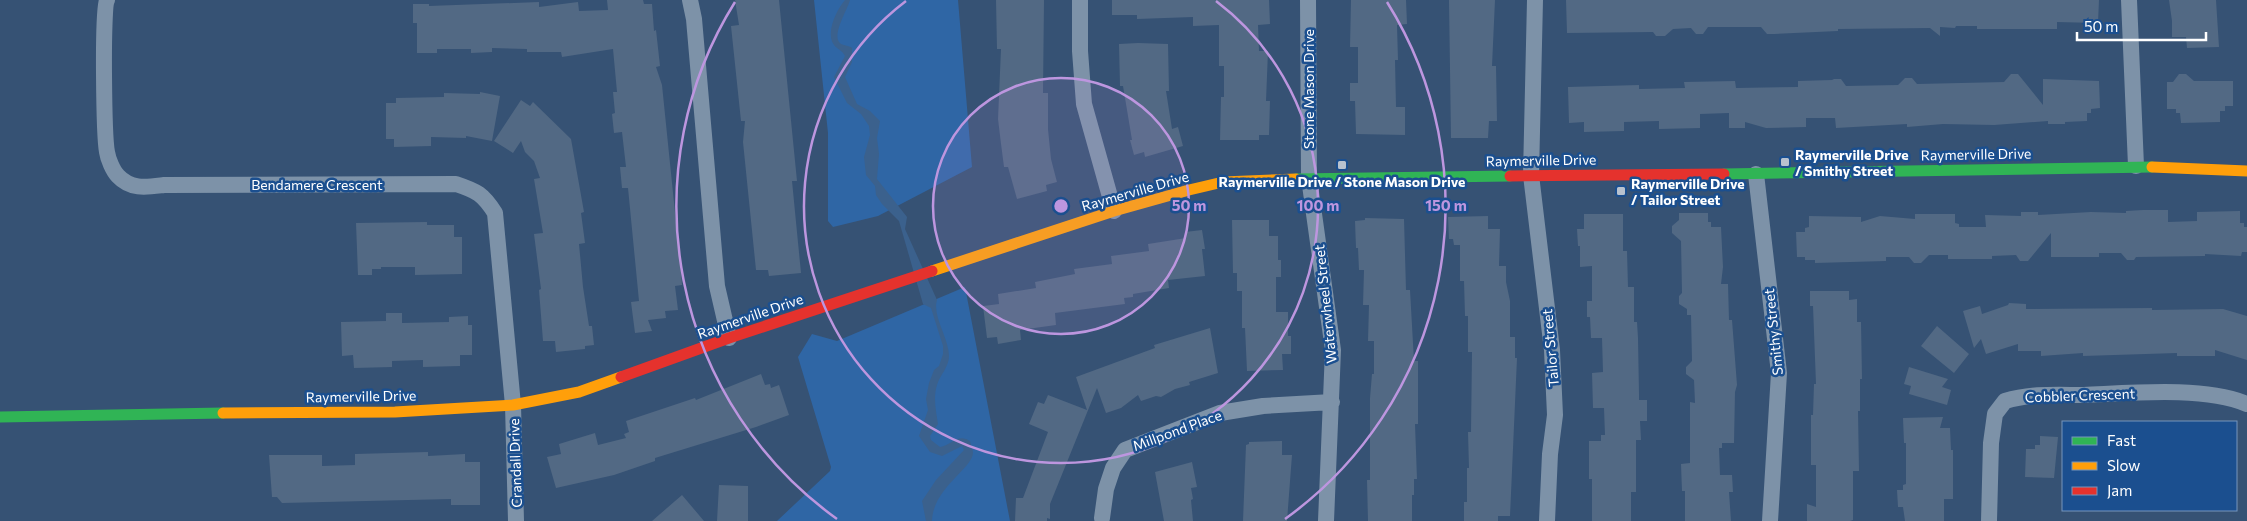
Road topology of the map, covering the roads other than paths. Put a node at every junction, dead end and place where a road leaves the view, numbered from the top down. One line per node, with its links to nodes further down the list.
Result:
1 (107, 0): 16 (street, Bendamere Crescent)
2 (690, 0): 13 (street)
3 (1080, 0): 12 (street)
4 (1308, 0): 11 (street, Stone Mason Drive)
5 (1535, 0): 10 (street, Tailor Street)
6 (2129, 0): 7 (street)
7 (2136, 166): 8 (street, Raymerville Drive); 9 (street, Raymerville Drive)
8 (2247, 170)
9 (1756, 174): 10 (street, Raymerville Drive); 22 (street, Smithy Street)
10 (1531, 175): 11 (street, Raymerville Drive); 21 (street, Tailor Street)
11 (1309, 178): 12 (street, Raymerville Drive); 14 (street, Waterwheel Street)
12 (1114, 211): 13 (street, Raymerville Drive)
13 (729, 338): 16 (street, Raymerville Drive)
14 (1332, 402): 18 (street, Millpond Place); 20 (street, Waterwheel Street)
15 (2247, 404): 23 (street, Cobbler Crescent)
16 (513, 405): 17 (street, Raymerville Drive); 19 (street, Crandall Drive)
17 (0, 417)
18 (1102, 518)
19 (516, 521)
20 (1326, 521)
21 (1547, 521)
22 (1770, 521)
23 (1989, 521)

